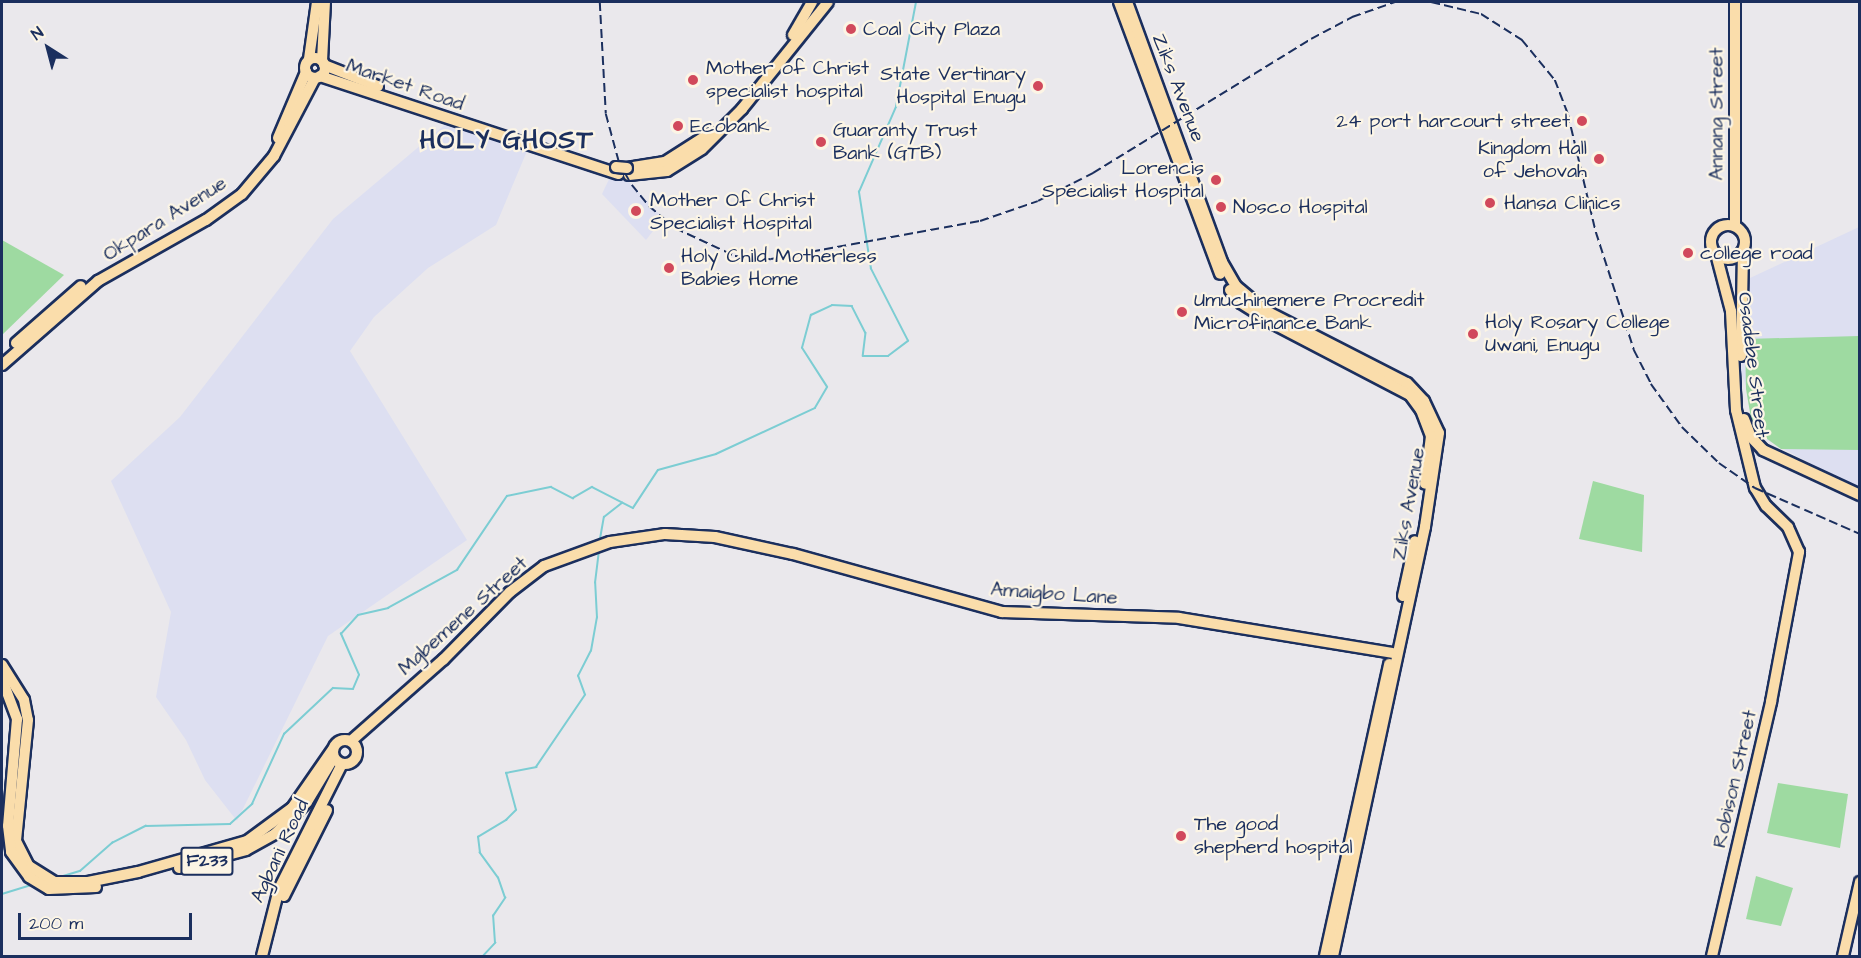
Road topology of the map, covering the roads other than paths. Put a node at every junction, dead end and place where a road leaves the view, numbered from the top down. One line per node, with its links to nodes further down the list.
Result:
1 (317, 2): 8 (main road)
2 (325, 2): 9 (main road)
3 (812, 2): 11 (main road, Market Road)
4 (828, 2): 11 (main road, Market Road)
5 (1119, 2): 22 (main road, Ziks Avenue)
6 (1127, 2): 32 (main road, Ziks Avenue)
7 (1735, 2): 13 (main road, Annang Street)
8 (309, 59): 9 (main road, Market Road); 10 (main road)
9 (323, 63): 10 (main road); 11 (main road, Market Road)
10 (314, 75): 11 (main road, Market Road); 12 (main road, Okpara Avenue)
11 (623, 171)
12 (232, 198): 16 (main road, Okpara Avenue); 17 (main road, Okpara Avenue)
13 (1735, 226): 14 (main road); 15 (main road)
14 (1743, 251): 15 (main road); 18 (main road, Osadebe Street)
15 (1716, 254): 18 (main road, Osadebe Street)
16 (2, 356)
17 (2, 365)
18 (1748, 441): 19 (main road, Osadebe Street); 21 (main road, Osadebe Street)
19 (1860, 495)
20 (685, 534): 22 (main road, Amaigbo Lane); 25 (main road, Mgbemene Street)
21 (1790, 610): 33 (main road, Robison Street)
22 (1392, 653): 31 (main road, Ziks Avenue)
23 (2, 665): 27 (main road)
24 (2, 679): 27 (main road)
25 (351, 741): 26 (main road, Mgbemene Street); 26 (main road, F233)
26 (339, 759): 27 (main road, F233); 29 (main road, Agbani Road / F233); 30 (main road, Agbani Road / F233)
27 (42, 881)
28 (1860, 882): 34 (main road)
29 (262, 957)
30 (267, 957)
31 (1324, 957)
32 (1333, 957)
33 (1712, 957)
34 (1843, 957)

